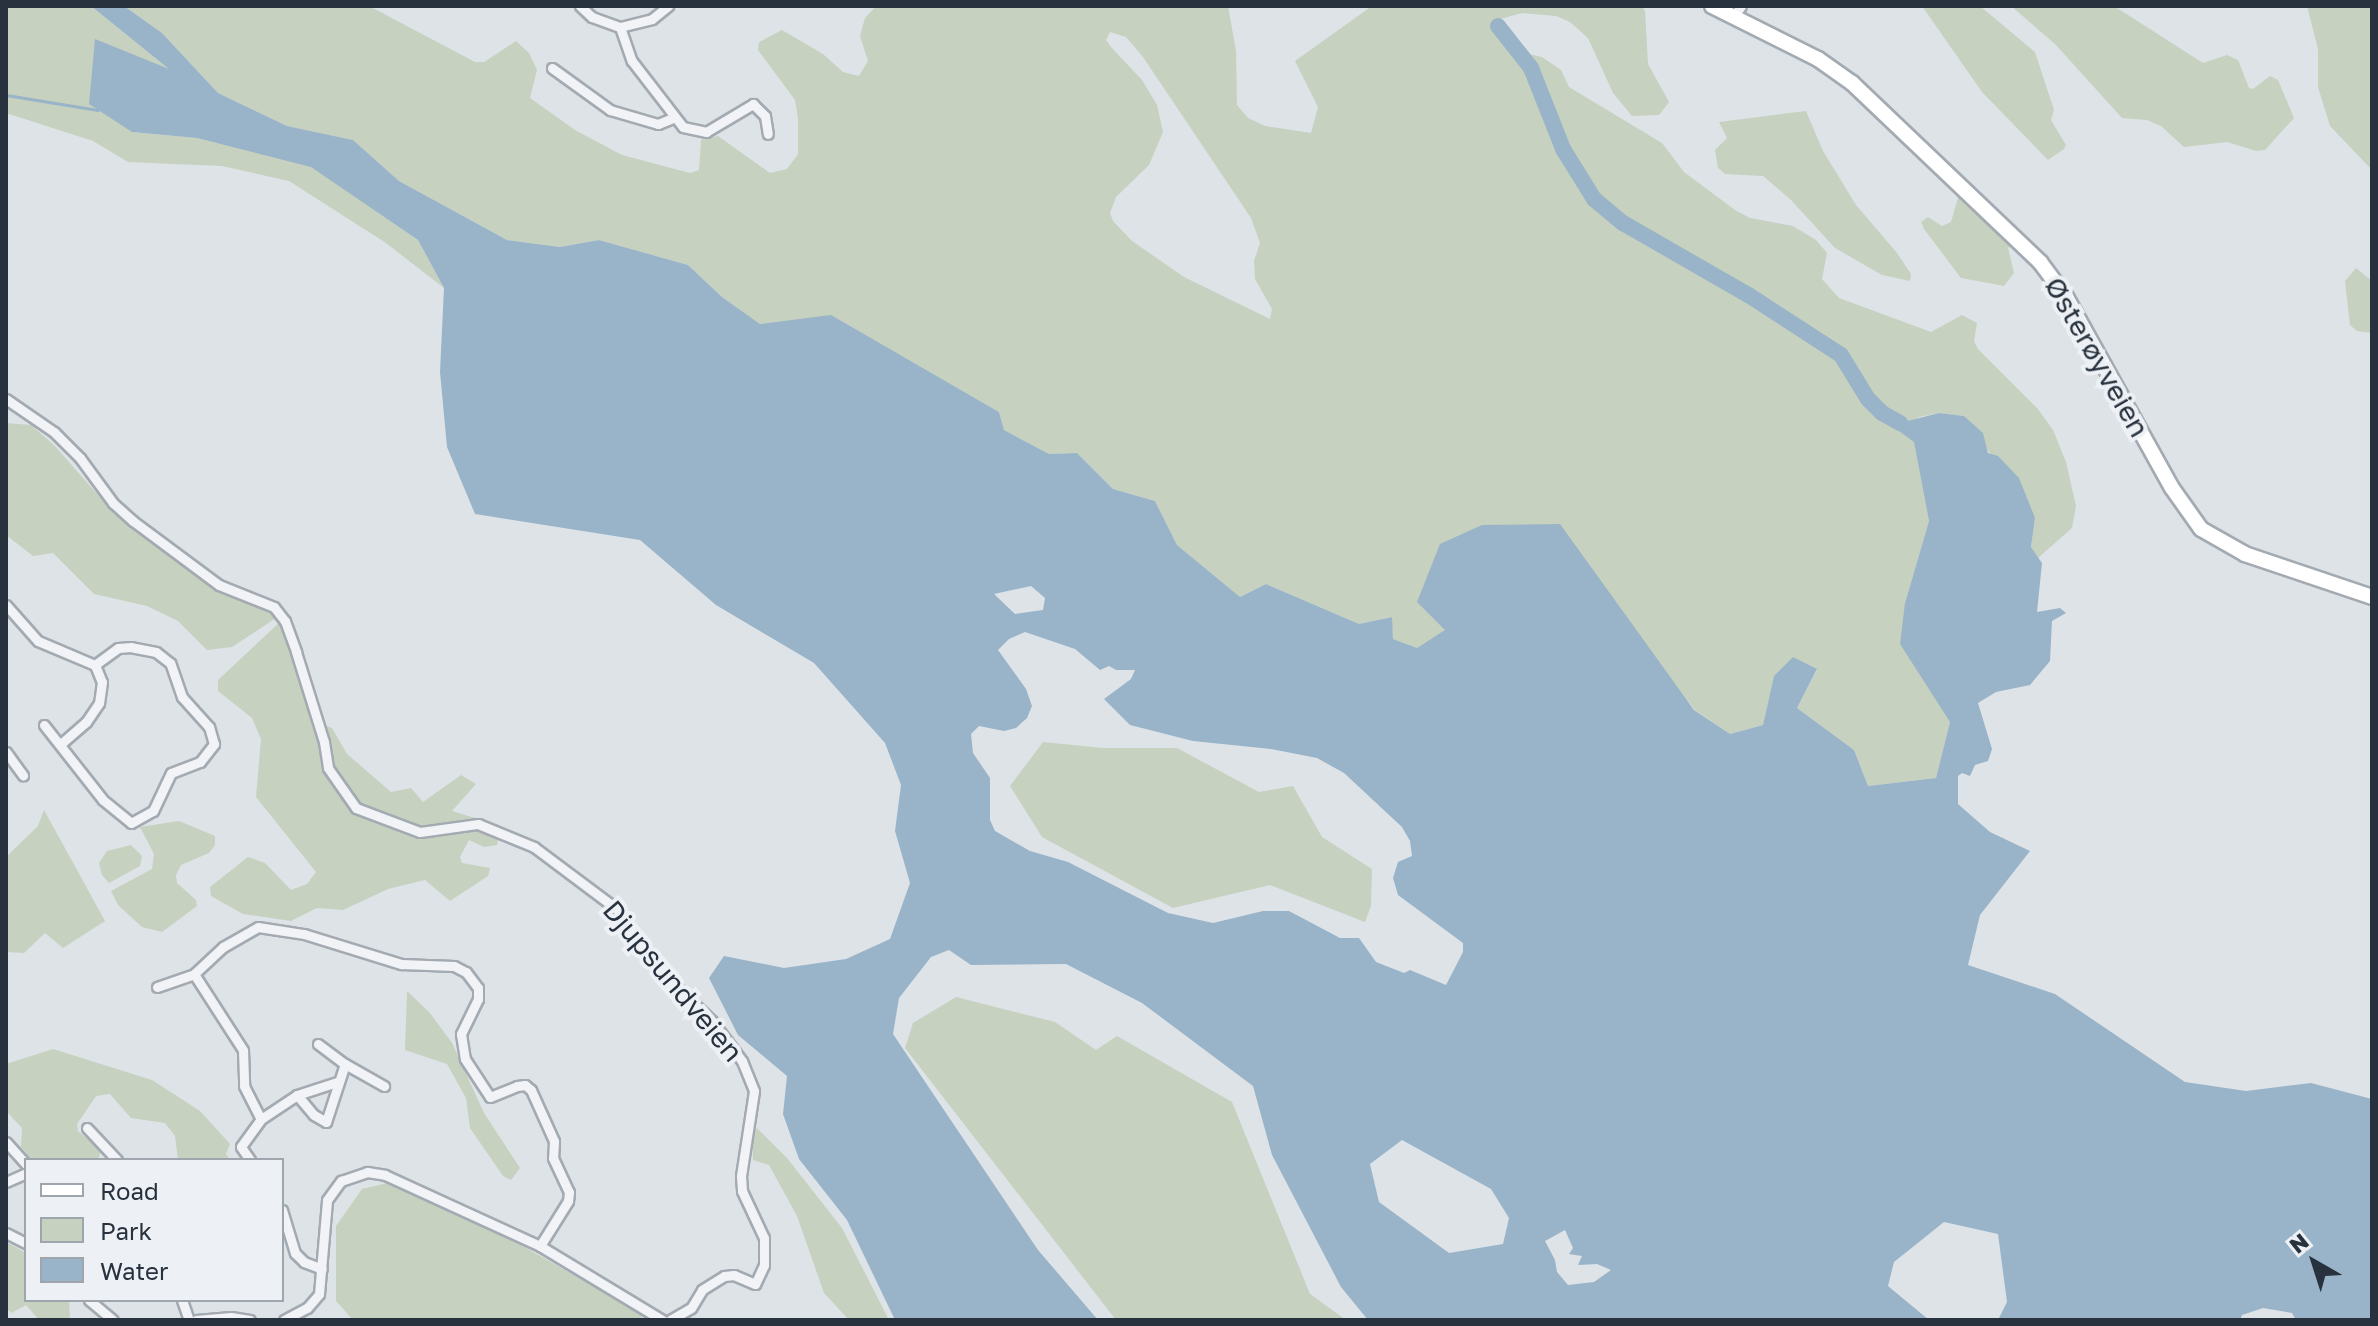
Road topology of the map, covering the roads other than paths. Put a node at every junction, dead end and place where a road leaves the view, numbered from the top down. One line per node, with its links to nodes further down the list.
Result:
1 (580, 6): 5 (street)
2 (668, 6): 5 (street)
3 (1712, 6): 4 (main road, Østerøyveien)
4 (1738, 11): 10 (main road, Østerøyveien)
5 (620, 27): 7 (street)
6 (552, 68): 7 (street)
7 (673, 118): 8 (street)
8 (768, 134)
9 (6, 399): 41 (street, Djupsundveien)
10 (2372, 597)
11 (6, 605): 12 (street)
12 (95, 665): 14 (street); 14 (street)
13 (44, 725): 14 (street)
14 (61, 744)
15 (6, 752): 16 (street)
16 (23, 775)
17 (194, 974): 18 (street); 24 (street); 33 (street)
18 (157, 987)
19 (318, 1044): 20 (street)
20 (345, 1064): 21 (street); 22 (street)
21 (337, 1082): 23 (street); 23 (street)
22 (384, 1086)
23 (297, 1095): 24 (street)
24 (261, 1119): 28 (street)
25 (87, 1128): 27 (street)
26 (6, 1142): 29 (street)
27 (115, 1158)
28 (249, 1158)
29 (24, 1162)
30 (284, 1217): 34 (street)
31 (6, 1233): 32 (street)
32 (24, 1242)
33 (540, 1246): 34 (street); 40 (street)
34 (322, 1269): 39 (street)
35 (91, 1302): 36 (street)
36 (113, 1320)
37 (196, 1320): 38 (street)
38 (250, 1320)
39 (284, 1320)
40 (662, 1320)
41 (670, 1320)

